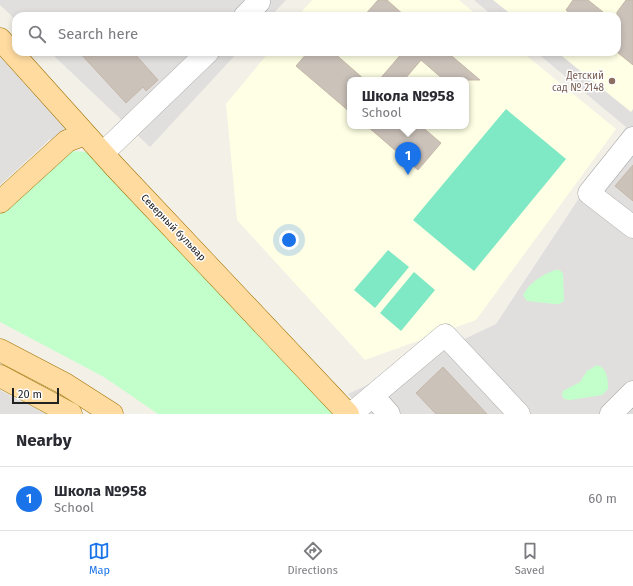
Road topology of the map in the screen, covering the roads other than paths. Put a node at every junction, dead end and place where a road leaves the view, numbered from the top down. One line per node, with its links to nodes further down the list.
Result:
1 (0, 39): 2 (main road, Северный бульвар)
2 (12, 52)
3 (15, 56): 5 (main road, Северный бульвар)
4 (204, 56): 7 (lane)
5 (85, 134): 7 (main road, Северный бульвар); 8 (main road)
6 (633, 138): 9 (lane)
7 (103, 153): 16 (main road, Северный бульвар)
8 (0, 202)
9 (633, 227)
10 (0, 350): 15 (main road)
11 (0, 376): 14 (main road)
12 (633, 392): 20 (lane)
13 (373, 396): 17 (lane); 18 (lane); 19 (lane)
14 (71, 414)
15 (112, 414)
16 (348, 414)
17 (352, 414)
18 (389, 414)
19 (519, 414)
20 (611, 414)

